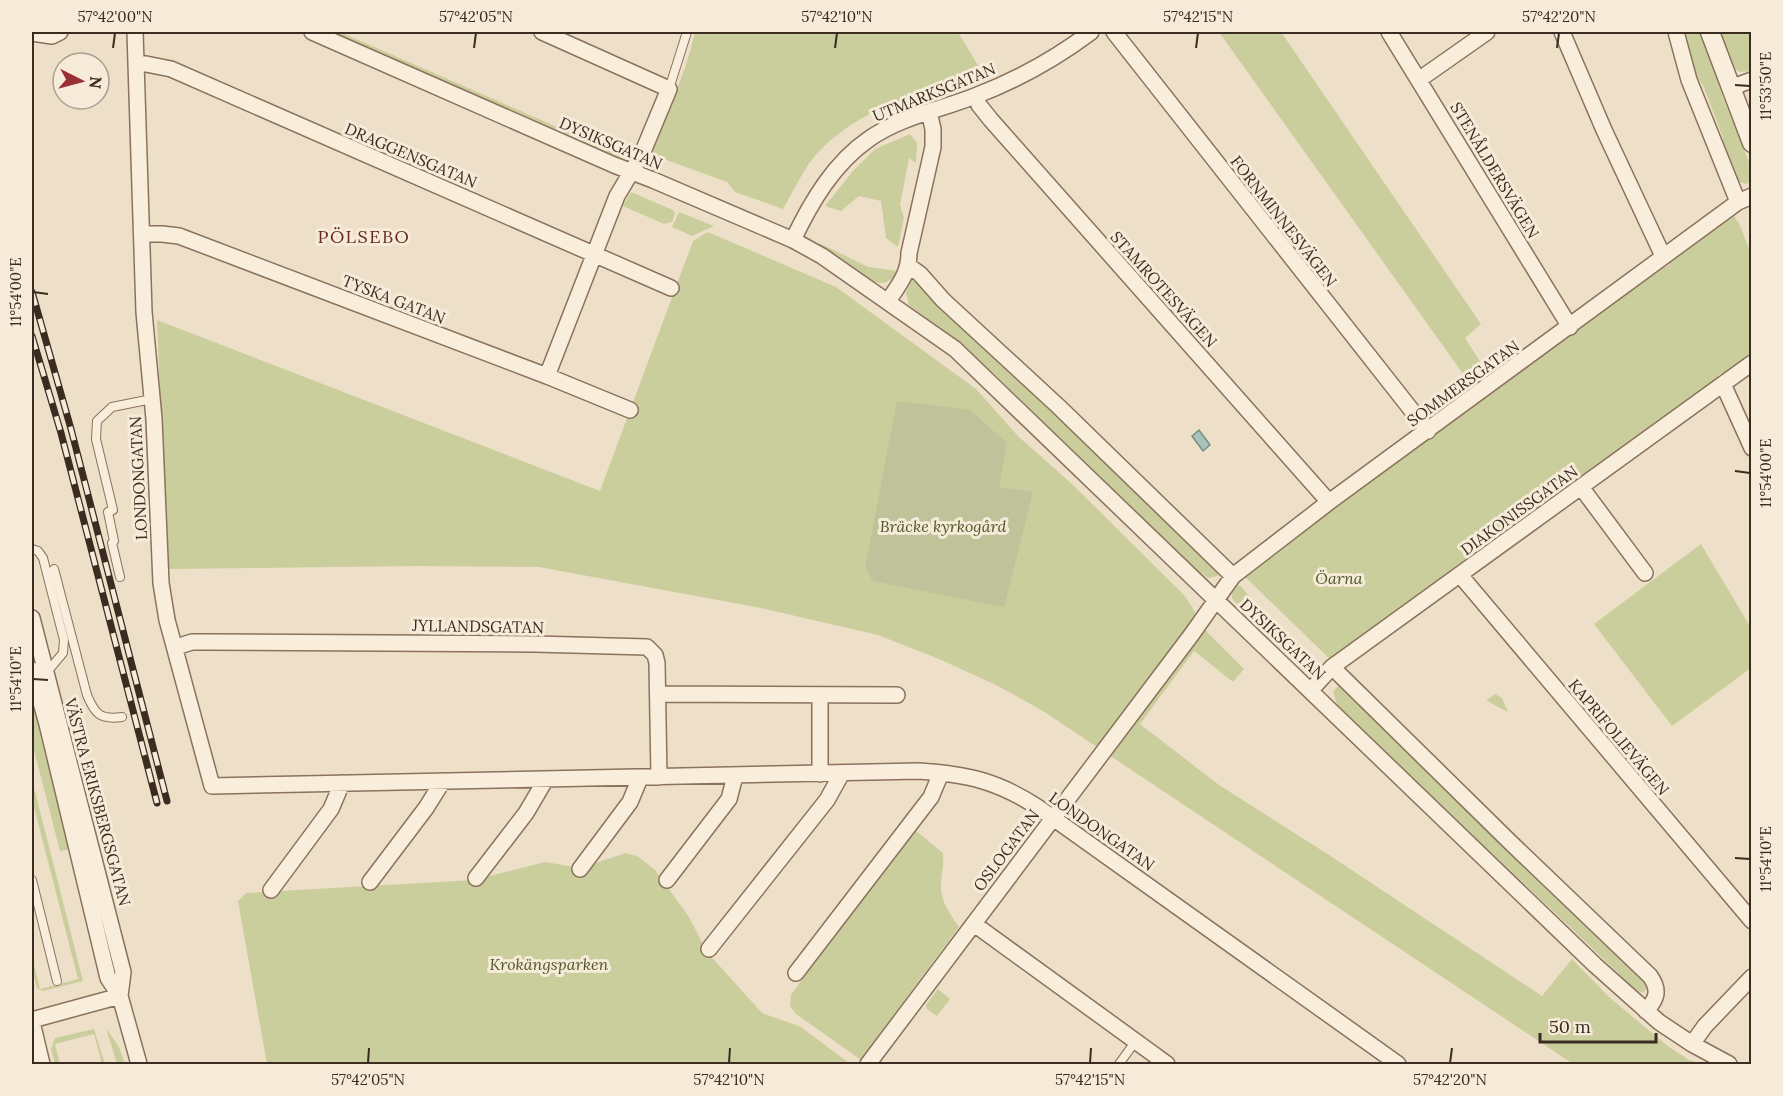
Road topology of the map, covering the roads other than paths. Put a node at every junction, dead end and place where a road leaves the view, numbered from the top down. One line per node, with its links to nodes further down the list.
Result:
1 (60, 32): 13 (street)
2 (135, 32): 14 (street, LONDONGATAN)
3 (312, 32): 22 (street, DYSIKSGATAN)
4 (542, 32): 18 (street)
5 (687, 32): 18 (lane)
6 (1091, 32): 19 (street, UTMARKSGATAN)
7 (1114, 32): 37 (street, FORNMINNESVÄGEN)
8 (1389, 32): 15 (street, STENÅLDERSVÄGEN)
9 (1487, 32): 15 (street)
10 (1562, 32): 27 (street)
11 (1676, 32): 23 (street)
12 (1710, 32): 17 (street)
13 (32, 33)
14 (136, 64): 24 (street, LONDONGATAN); 26 (street, DRAGGENSGATAN)
15 (1420, 79): 31 (street, STENÅLDERSVÄGEN)
16 (1752, 80): 17 (street)
17 (1730, 88): 21 (street)
18 (669, 89): 22 (street)
19 (976, 96): 20 (street, UTMARKSGATAN); 40 (street, STAMROTESVÄGEN)
20 (929, 112): 25 (street, UTMARKSGATAN); 28 (street)
21 (1752, 143)
22 (631, 172): 25 (street, DYSIKSGATAN); 26 (street)
23 (1745, 199): 27 (street, SOMMERSGATAN)
24 (142, 234): 33 (street, TYSKA GATAN); 35 (street, LONDONGATAN)
25 (793, 240): 30 (street, DYSIKSGATAN)
26 (594, 254): 29 (street, DRAGGENSGATAN); 33 (street)
27 (1663, 256): 31 (street, SOMMERSGATAN)
28 (909, 266): 30 (street); 45 (street)
29 (671, 288)
30 (888, 301): 47 (street, DYSIKSGATAN)
31 (1570, 327): 37 (street, SOMMERSGATAN)
32 (1752, 363): 34 (street, DIAKONISSGATAN)
33 (547, 376): 36 (street, TYSKA GATAN)
34 (1723, 384): 38 (street); 39 (street, DIAKONISSGATAN)
35 (152, 399): 46 (lane); 50 (street, LONDONGATAN)
36 (630, 410)
37 (1428, 431): 40 (street, SOMMERSGATAN)
38 (1752, 448)
39 (1581, 487): 43 (street); 44 (street, DIAKONISSGATAN)
40 (1329, 502): 45 (street, SOMMERSGATAN)
41 (32, 549): 48 (lane)
42 (54, 569): 48 (lane)
43 (1645, 573)
44 (1460, 575): 51 (street, DIAKONISSGATAN); 74 (street, KAPRIFOLIEVÄGEN)
45 (1233, 576): 47 (street, SOMMERSGATAN)
46 (120, 577)
47 (1216, 600): 53 (street, DYSIKSGATAN); 67 (street, OSLOGATAN)
48 (59, 603): 52 (lane); 57 (lane)
49 (32, 618): 52 (street, VÄSTRA ERIKSBERGSGATAN)
50 (176, 648): 54 (street, JYLLANDSGATAN); 66 (street, LONDONGATAN)
51 (1332, 667): 53 (street, DIAKONISSGATAN); 81 (street, DYSIKSGATAN)
52 (39, 671): 80 (street, VÄSTRA ERIKSBERGSGATAN)
53 (1311, 690): 81 (street, DYSIKSGATAN)
54 (659, 694): 56 (street); 62 (street, JYLLANDSGATAN)
55 (897, 695): 56 (street)
56 (820, 696): 60 (street)
57 (122, 717)
58 (842, 772): 59 (street, LONDONGATAN); 60 (street, LONDONGATAN); 76 (street)
59 (941, 773): 67 (street, LONDONGATAN); 77 (street)
60 (820, 774): 61 (street, LONDONGATAN)
61 (735, 776): 62 (street, LONDONGATAN); 70 (street)
62 (659, 777): 63 (street, LONDONGATAN)
63 (640, 778): 64 (street, LONDONGATAN); 68 (street)
64 (546, 779): 65 (street, LONDONGATAN); 69 (street)
65 (443, 781): 66 (street, LONDONGATAN); 71 (street)
66 (342, 783): 73 (street)
67 (1053, 818): 75 (street, OSLOGATAN); 90 (street, LONDONGATAN)
68 (580, 869)
69 (476, 878)
70 (667, 880)
71 (370, 882)
72 (32, 885): 79 (lane)
73 (271, 890)
74 (1752, 921)
75 (974, 924): 83 (street); 87 (street, OSLOGATAN)
76 (710, 949)
77 (796, 972)
78 (1752, 977): 84 (street)
79 (57, 981)
80 (120, 996): 82 (street); 86 (street, VÄSTRA ERIKSBERGSGATAN)
81 (1646, 1011): 84 (street, DYSIKSGATAN)
82 (32, 1021): 85 (street)
83 (1135, 1042): 88 (lane); 89 (street)
84 (1692, 1044): 91 (street, DYSIKSGATAN)
85 (42, 1065)
86 (139, 1065)
87 (868, 1065)
88 (1119, 1065)
89 (1167, 1065)
90 (1398, 1065)
91 (1729, 1065)

